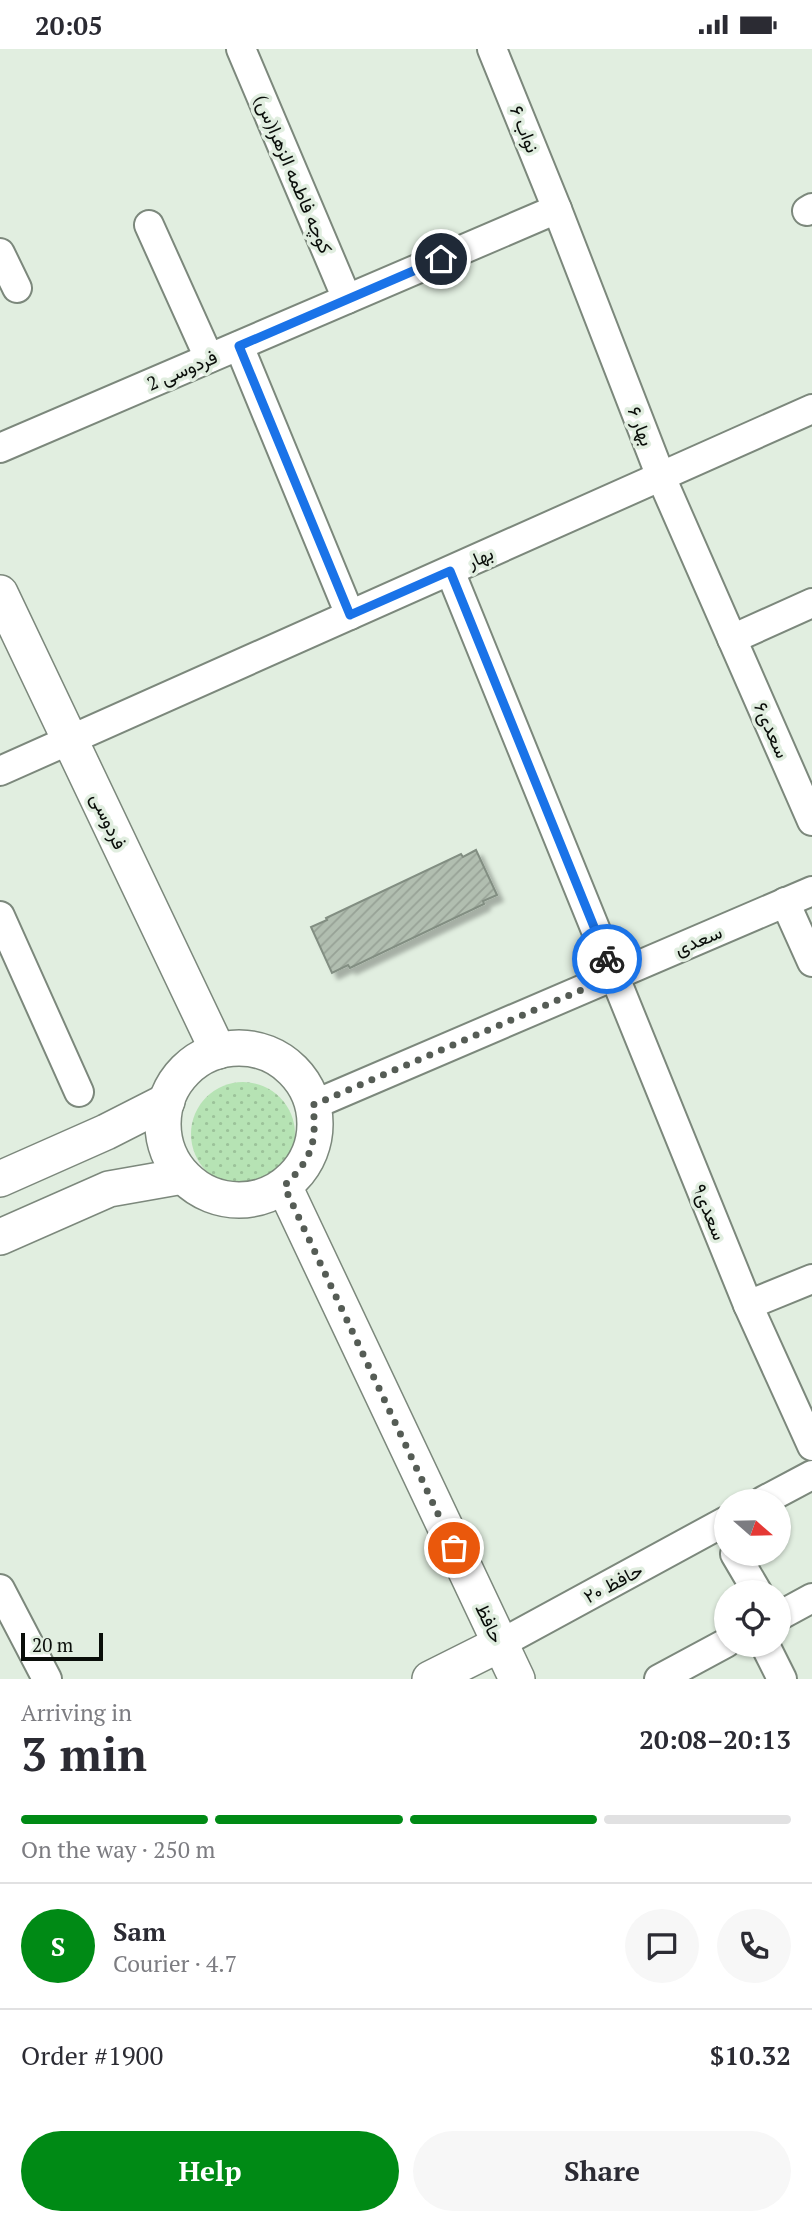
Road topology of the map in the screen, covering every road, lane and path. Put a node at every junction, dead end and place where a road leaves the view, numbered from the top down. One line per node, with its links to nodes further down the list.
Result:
1 (241, 49): 7 (street, کوچه فاطمه الزهرا(س))
2 (492, 49): 3 (street, نواب ۶)
3 (557, 209): 7 (street, فردوسی 2); 12 (street, بهار ۶)
4 (149, 225): 9 (street)
5 (0, 253): 6 (street)
6 (17, 288)
7 (347, 299): 8 (street, فردوسی 2)
8 (239, 346): 9 (street, فردوسی 2); 16 (street)
9 (209, 358): 11 (street, فردوسی 2)
10 (812, 409): 12 (street, بهار)
11 (0, 447)
12 (660, 477): 13 (street, بهار); 17 (street, بهار ۶)
13 (450, 571): 16 (street, بهار); 25 (street, سعدی۹)
14 (0, 593): 18 (street, فردوسی)
15 (812, 603): 17 (street)
16 (350, 615): 18 (street, بهار)
17 (732, 639): 20 (street, سعدی۶)
18 (71, 740): 19 (street, بهار); 26 (street, فردوسی)
19 (0, 771)
20 (812, 821)
21 (812, 891): 22 (street, سعدی)
22 (785, 902): 24 (street); 25 (street, سعدی)
23 (0, 916): 27 (street)
24 (812, 962)
25 (614, 976): 29 (street, سعدی); 35 (street, سعدی۹)
26 (218, 1051): 28 (street); 29 (street)
27 (79, 1092)
28 (167, 1101): 30 (street); 31 (street)
29 (313, 1105): 32 (street)
30 (183, 1176): 32 (street); 33 (street)
31 (0, 1179)
32 (284, 1186): 43 (street, حافظ)
33 (0, 1237)
34 (812, 1279): 35 (street)
35 (748, 1305): 36 (street, سعدی۹)
36 (812, 1446)
37 (812, 1475): 38 (street)
38 (786, 1489)
39 (714, 1534): 43 (street, حافظ ۲۰)
40 (0, 1589): 46 (street)
41 (812, 1598): 42 (street)
42 (791, 1609)
43 (500, 1644): 47 (street); 48 (street, حافظ)
44 (714, 1649): 49 (street)
45 (771, 1657): 50 (street)
46 (47, 1679)
47 (430, 1679)
48 (517, 1679)
49 (659, 1679)
50 (782, 1679)

